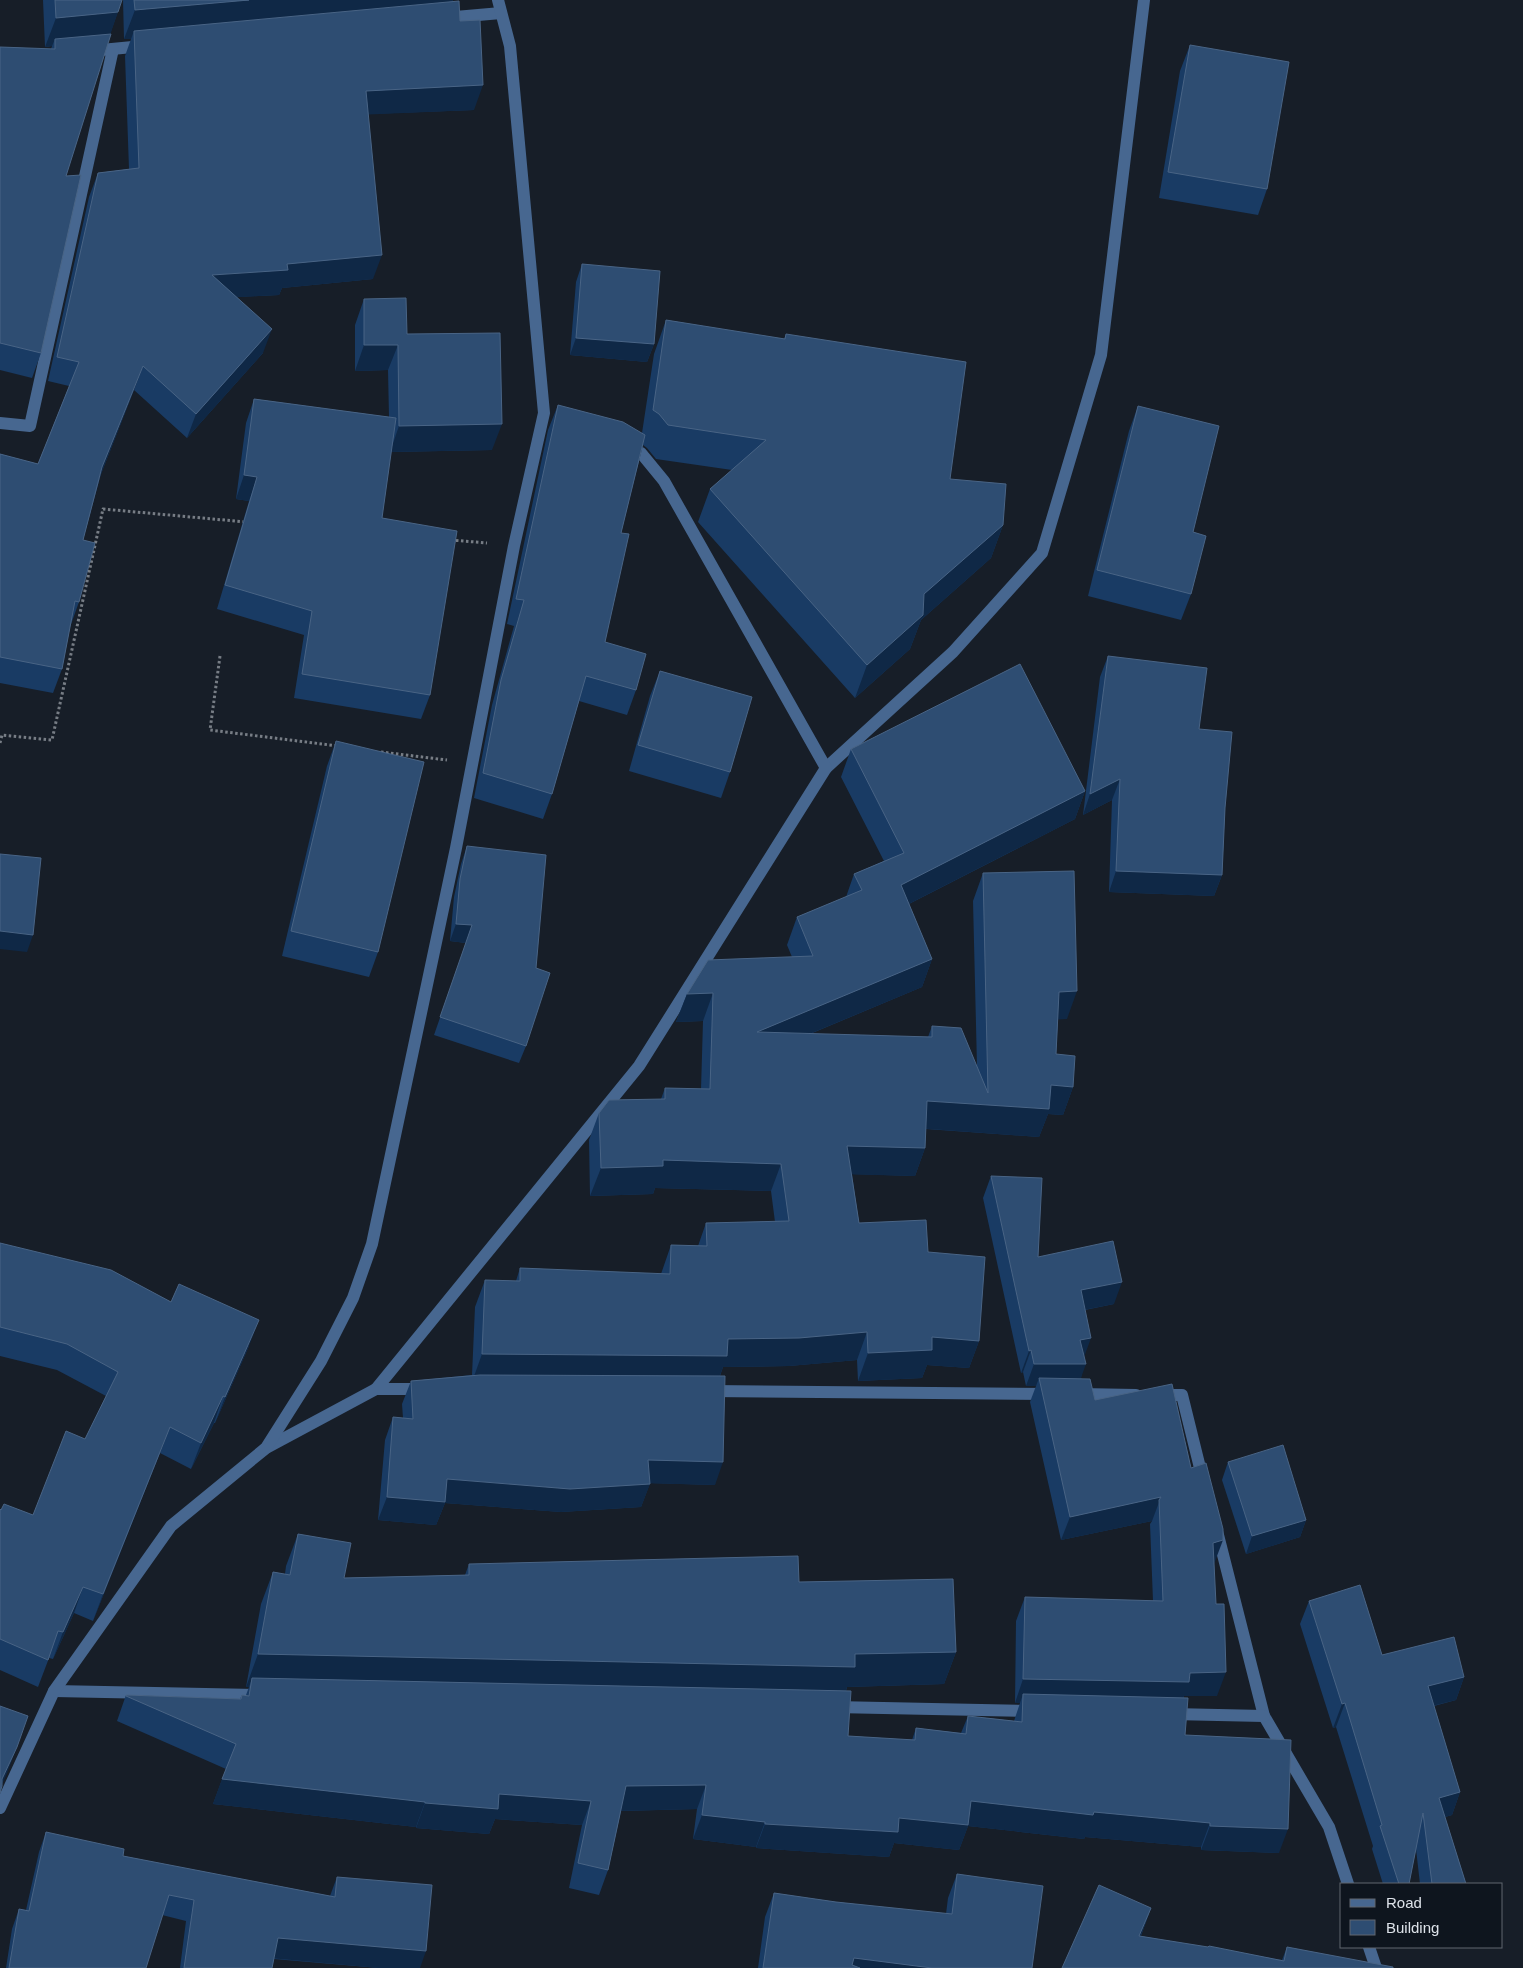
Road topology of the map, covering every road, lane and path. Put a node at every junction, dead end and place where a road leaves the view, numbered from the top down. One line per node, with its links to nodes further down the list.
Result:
1 (1144, 0): 17 (street)
2 (500, 6): 3 (street); 11 (street)
3 (433, 19)
4 (152, 45): 5 (street)
5 (113, 49): 6 (street); 7 (street)
6 (75, 52)
7 (0, 423)
8 (617, 440): 17 (street)
9 (250, 522): 13 (path)
10 (446, 540): 11 (path)
11 (514, 546): 16 (street)
12 (220, 656): 14 (path)
13 (0, 743)
14 (346, 747)
15 (375, 751): 16 (path)
16 (472, 764): 21 (street)
17 (826, 768): 18 (street)
18 (376, 1389): 19 (street); 21 (street)
19 (435, 1389)
20 (700, 1391): 22 (street)
21 (266, 1448): 24 (street)
22 (1206, 1490)
23 (1213, 1518): 29 (street)
24 (54, 1690): 25 (street); 30 (street)
25 (272, 1695)
26 (818, 1706): 27 (street)
27 (1046, 1711)
28 (1155, 1713): 29 (street)
29 (1264, 1716): 31 (street)
30 (0, 1808)
31 (1348, 1883)
32 (1369, 1948): 33 (street)
33 (1376, 1968)

